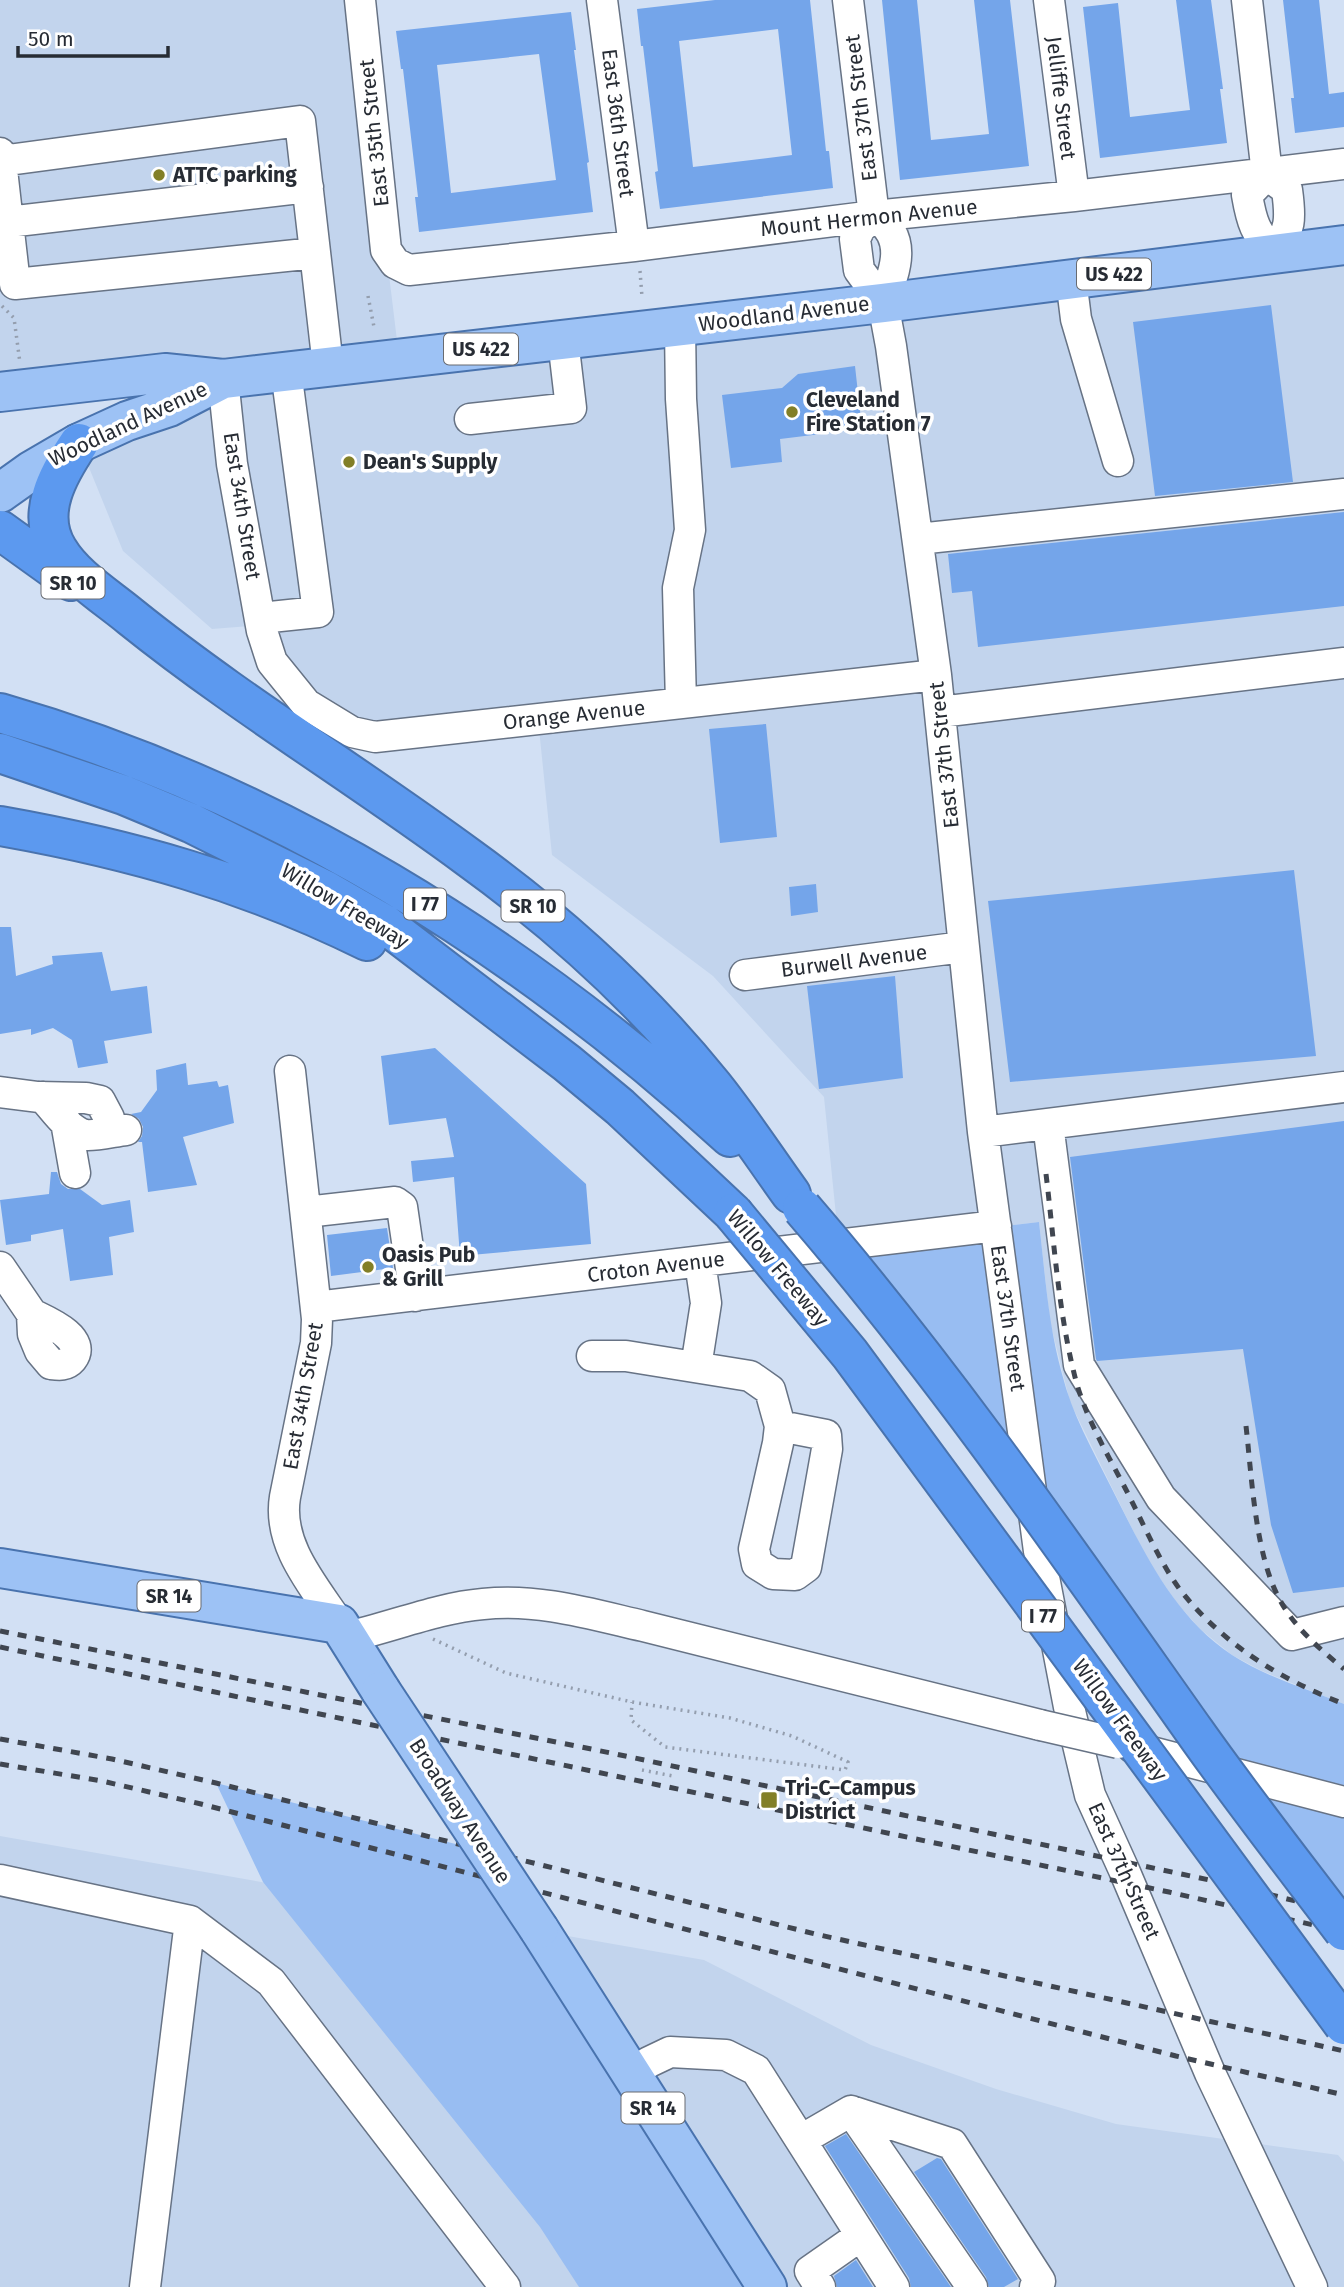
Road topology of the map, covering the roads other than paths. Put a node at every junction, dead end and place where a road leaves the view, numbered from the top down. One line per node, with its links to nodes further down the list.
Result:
1 (360, 0): 17 (street, East 35th Street)
2 (602, 0): 16 (street, East 36th Street)
3 (848, 0): 11 (street, East 37th Street)
4 (1049, 0): 10 (street, Jelliffe Street)
5 (1247, 0): 8 (street)
6 (1, 157): 9 (street); 12 (street)
7 (1344, 164): 8 (street, Mount Hermon Avenue)
8 (1267, 174): 10 (street, Mount Hermon Avenue); 15 (street); 15 (street)
9 (308, 187): 12 (street); 14 (street)
10 (1074, 196): 11 (street, Mount Hermon Avenue)
11 (874, 216): 16 (street, Mount Hermon Avenue); 19 (street, East 37th Street)
12 (8, 222): 14 (street)
13 (1344, 246): 15 (main road, Woodland Avenue / US 422)
14 (315, 253): 22 (street)
15 (1274, 254): 18 (main road, Woodland Avenue / US 422)
16 (637, 256): 17 (street, Mount Hermon Avenue)
17 (395, 263)
18 (1071, 279): 19 (main road, Woodland Avenue / US 422); 28 (street)
19 (883, 303): 20 (main road, Woodland Avenue / US 422); 32 (street, East 37th Street)
20 (680, 326): 21 (main road, Woodland Avenue / US 422); 37 (street)
21 (563, 340): 22 (main road, Woodland Avenue / US 422); 26 (street)
22 (328, 366): 23 (main road, Woodland Avenue / US 422)
23 (286, 371): 24 (main road, Woodland Avenue / US 422); 33 (street)
24 (223, 379): 25 (main road, Woodland Avenue / US 422); 27 (main road, Woodland Avenue / US 422); 33 (street, East 34th Street)
25 (10, 380)
26 (470, 419)
27 (79, 443): 29 (main road, Woodland Avenue / US 422); 34 (highway)
28 (1118, 461)
29 (0, 493)
30 (1344, 494): 32 (street)
31 (0, 530): 34 (highway, SR 10)
32 (918, 539): 36 (street, East 37th Street)
33 (262, 624): 37 (street, Orange Avenue)
34 (149, 631): 53 (highway, SR 10)
35 (1344, 663): 38 (street)
36 (936, 675): 37 (street, Orange Avenue); 38 (street, East 37th Street)
37 (681, 704)
38 (940, 712): 42 (street, East 37th Street)
39 (0, 713): 53 (highway, Willow Freeway / I 77)
40 (0, 752): 44 (highway, Willow Freeway / I 77)
41 (0, 826): 44 (highway)
42 (963, 947): 43 (street, Burwell Avenue); 51 (street, East 37th Street)
43 (745, 975)
44 (504, 1016): 71 (highway, Willow Freeway / I 77, bridge)
45 (290, 1071): 54 (street, East 34th Street)
46 (1344, 1087): 50 (street)
47 (0, 1092): 48 (street)
48 (43, 1097): 49 (street); 49 (street)
49 (66, 1122): 52 (street)
50 (1048, 1124): 51 (street); 65 (street)
51 (983, 1132): 55 (street, East 37th Street)
52 (75, 1172)
53 (797, 1201): 70 (highway, Willow Freeway / I 77, bridge)
54 (306, 1212): 58 (street); 59 (street, East 34th Street)
55 (996, 1226): 56 (street, Croton Avenue); 83 (street, East 37th Street)
56 (700, 1262): 58 (street, Croton Avenue); 62 (street)
57 (0, 1267): 60 (street)
58 (415, 1296): 59 (street, Croton Avenue)
59 (316, 1307): 66 (street, East 34th Street)
60 (32, 1314)
61 (592, 1356): 62 (street)
62 (696, 1367): 63 (street)
63 (780, 1426): 63 (street)
64 (0, 1568): 66 (main road, SR 14)
65 (1344, 1622)
66 (343, 1631): 67 (street, bridge); 72 (main road, Broadway Avenue / SR 14, bridge)
67 (1344, 1802)
68 (0, 1880): 69 (street)
69 (190, 1921): 76 (street); 77 (street)
70 (1344, 1931)
71 (1344, 2025)
72 (631, 2074): 74 (street); 78 (main road, Broadway Avenue / SR 14)
73 (851, 2111): 74 (street); 81 (street); 82 (street)
74 (801, 2140): 75 (street)
75 (860, 2236): 79 (street); 80 (street)
76 (145, 2287)
77 (505, 2287)
78 (767, 2287)
79 (820, 2287)
80 (894, 2287)
81 (972, 2287)
82 (1035, 2287)
83 (1312, 2287)

